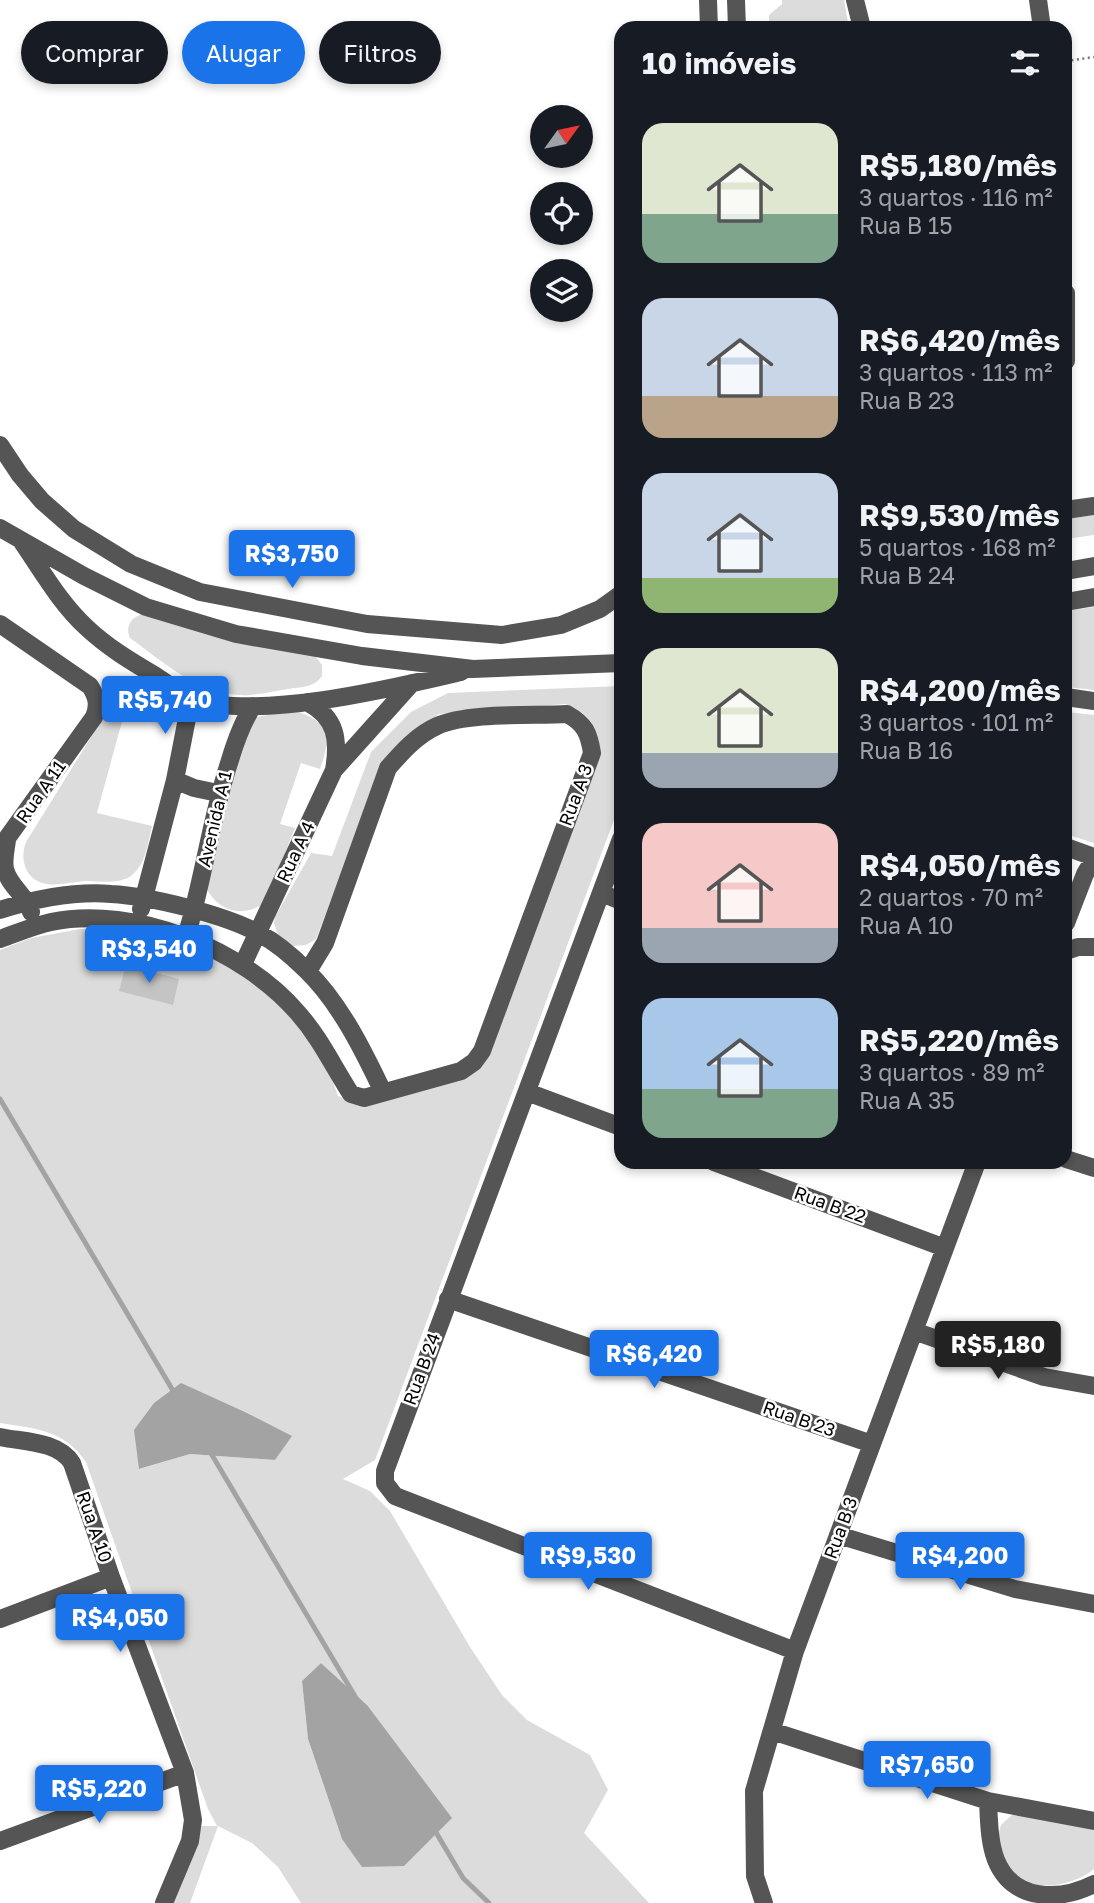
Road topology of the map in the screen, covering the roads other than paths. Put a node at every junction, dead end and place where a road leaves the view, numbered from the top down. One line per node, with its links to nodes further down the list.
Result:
1 (708, 0): 5 (street)
2 (736, 0): 6 (street)
3 (855, 0): 7 (street)
4 (1038, 0): 8 (street)
5 (709, 21)
6 (737, 21)
7 (860, 21)
8 (1041, 21)
9 (0, 445): 10 (street); 18 (street)
10 (0, 451)
11 (1094, 506): 12 (street)
12 (1072, 509)
13 (0, 528): 14 (street)
14 (18, 536): 22 (street); 24 (street)
15 (1094, 566): 16 (street)
16 (1072, 569)
17 (1094, 597): 19 (street)
18 (614, 599)
19 (1072, 601)
20 (0, 624): 32 (street, Rua A 11)
21 (614, 663): 22 (street)
22 (473, 669): 23 (street)
23 (412, 683): 27 (street); 29 (street, Rua A 4)
24 (191, 698): 28 (street); 30 (street)
25 (1072, 698): 26 (street)
26 (1094, 701)
27 (307, 702): 28 (street); 29 (street, Rua A 4)
28 (253, 706): 31 (street, Avenida A 1)
29 (334, 770): 46 (street, Rua A 4)
30 (175, 780): 31 (street); 38 (street)
31 (219, 793): 42 (street, Avenida A 1)
32 (4, 844): 40 (street, Rua A 11)
33 (1072, 850): 35 (street)
34 (614, 858): 37 (street, Rua B 24)
35 (1094, 860): 36 (street); 41 (street)
36 (1094, 887)
37 (601, 893): 39 (street); 54 (street, Rua B 24)
38 (144, 898): 40 (street); 42 (street); 44 (street)
39 (614, 898)
40 (28, 902): 43 (street); 45 (street, Rua A 11)
41 (1072, 907)
42 (194, 910): 46 (street); 47 (street, Avenida A 1)
43 (0, 911)
44 (137, 924): 45 (street); 47 (street)
45 (35, 926): 48 (street)
46 (258, 933): 51 (street, Rua A 4); 52 (street)
47 (186, 937): 51 (street)
48 (0, 939)
49 (1094, 947): 50 (street)
50 (1072, 949)
51 (243, 964): 53 (street, Rua A 3)
52 (308, 971): 53 (street); 53 (street, Rua A 3)
53 (383, 1092)
54 (527, 1092): 55 (street); 61 (street, Rua B 24)
55 (614, 1124)
56 (1072, 1161): 57 (street)
57 (1094, 1168)
58 (733, 1169): 60 (street, Rua B 22)
59 (974, 1169): 60 (street, Rua B 3)
60 (945, 1248): 62 (street, Rua B 3)
61 (448, 1299): 65 (street, Rua B 23); 70 (street, Rua B 24)
62 (914, 1331): 63 (street); 65 (street, Rua B 3)
63 (1094, 1386)
64 (0, 1437): 67 (street, Rua A 10)
65 (872, 1444): 66 (street, Rua B 3)
66 (838, 1535): 68 (street); 70 (street, Rua B 3)
67 (111, 1577): 69 (street); 72 (street, Rua A 10)
68 (1094, 1604)
69 (0, 1619)
70 (795, 1651): 71 (street, Rua B 3)
71 (772, 1731): 73 (street); 78 (street, Rua B 3)
72 (185, 1773): 75 (street); 77 (street, Rua A 10)
73 (988, 1801): 74 (street); 76 (street)
74 (1094, 1821)
75 (0, 1841)
76 (1094, 1884)
77 (164, 1903)
78 (764, 1903)

